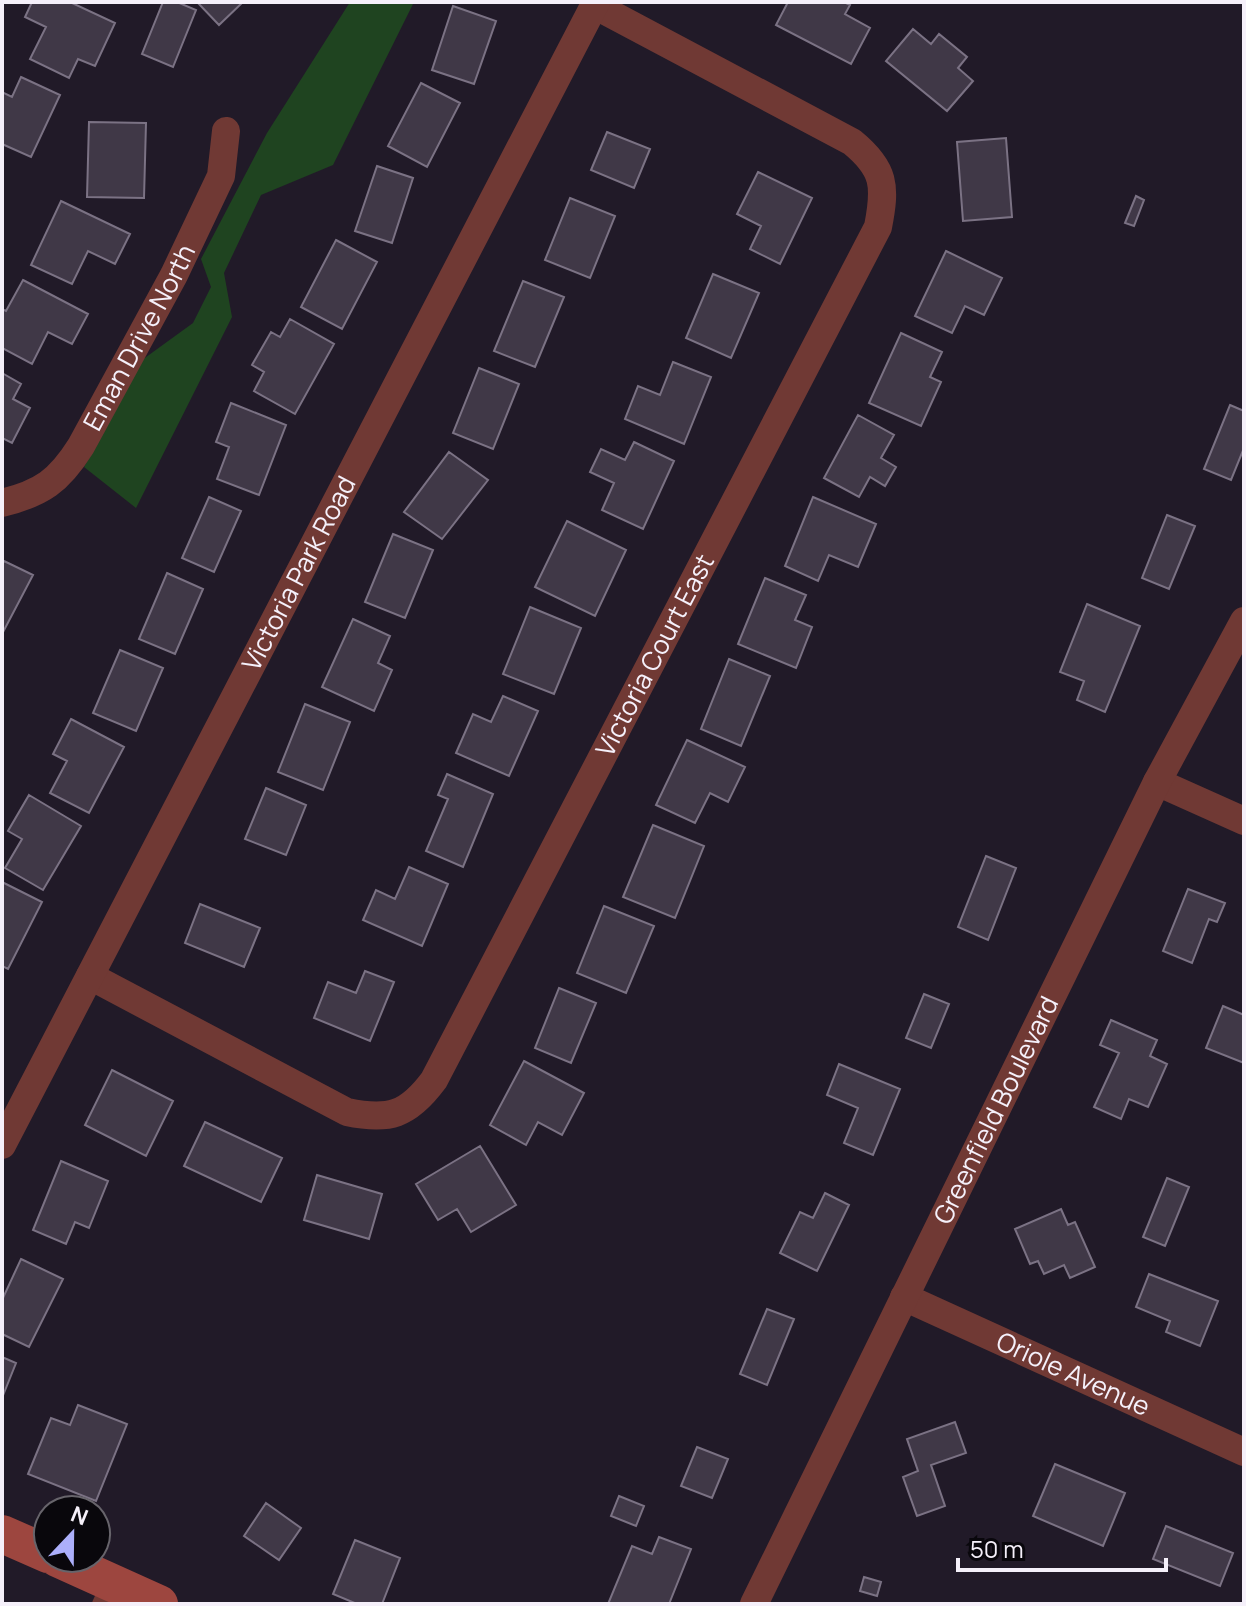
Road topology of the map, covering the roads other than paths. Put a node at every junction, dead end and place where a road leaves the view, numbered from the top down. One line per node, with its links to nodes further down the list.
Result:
1 (595, 4): 7 (street, Victoria Park Road); 7 (street, Victoria Court East)
2 (226, 131): 3 (street, Eman Drive North)
3 (2, 503)
4 (1244, 621): 5 (street, Greenfield Boulevard)
5 (1157, 782): 6 (street); 9 (street, Greenfield Boulevard)
6 (1244, 821)
7 (90, 976): 8 (street, Victoria Park Road)
8 (2, 1145)
9 (904, 1297): 10 (street, Oriole Avenue); 16 (street, Greenfield Boulevard)
10 (1244, 1452)
11 (2, 1534): 12 (main road)
12 (32, 1547)
13 (78, 1574): 14 (main road)
14 (104, 1593): 15 (main road)
15 (159, 1604)
16 (754, 1604)

